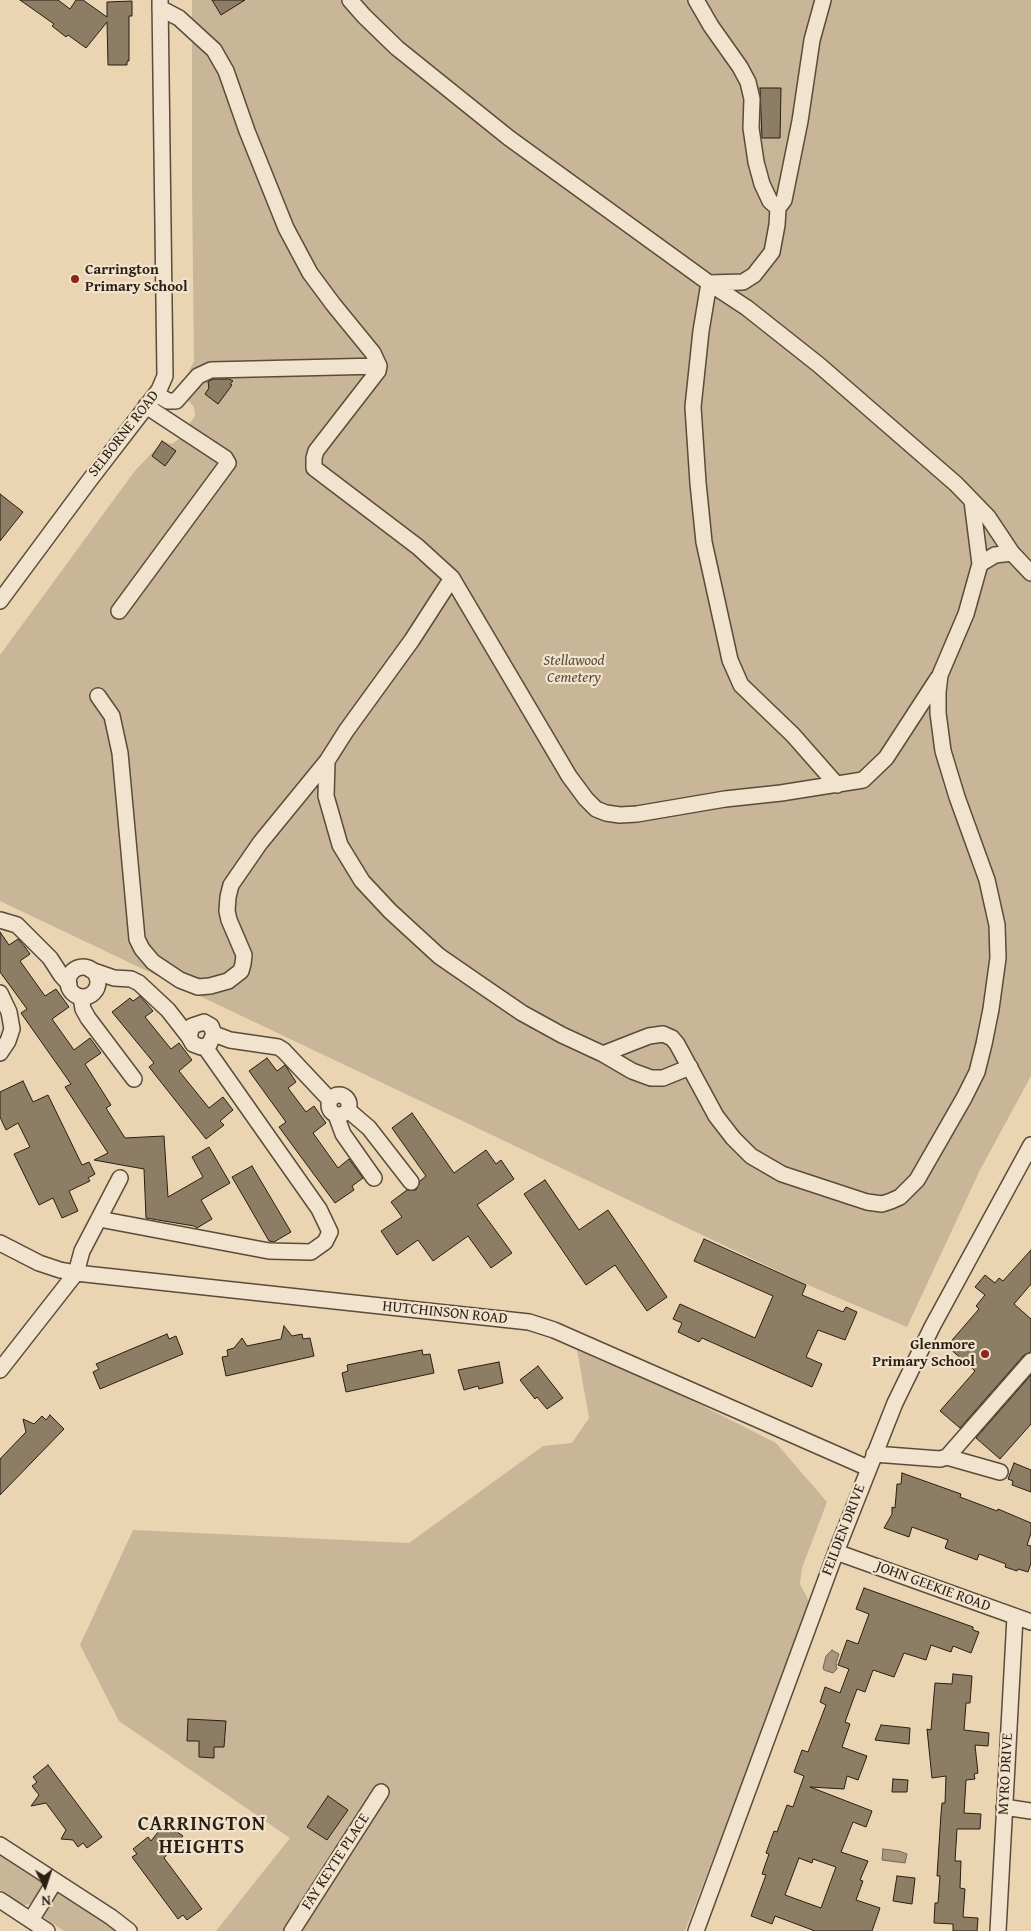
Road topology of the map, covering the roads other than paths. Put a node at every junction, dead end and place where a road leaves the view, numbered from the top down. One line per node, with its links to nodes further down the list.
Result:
1 (350, 0): 6 (street)
2 (696, 0): 5 (street)
3 (823, 0): 5 (street)
4 (160, 4): 7 (street); 8 (street, SELBORNE ROAD)
5 (778, 208): 6 (street)
6 (709, 284): 10 (street); 20 (street)
7 (379, 366): 8 (street); 14 (street)
8 (156, 394): 9 (street, SELBORNE ROAD)
9 (146, 406): 15 (street, SELBORNE ROAD); 16 (street)
10 (972, 500): 11 (street); 12 (street)
11 (1012, 553): 12 (street); 13 (street)
12 (980, 564): 17 (street)
13 (1031, 573)
14 (452, 578): 19 (street); 20 (street)
15 (0, 601)
16 (119, 611)
17 (940, 676): 20 (street); 35 (street)
18 (98, 696): 19 (street)
19 (327, 761): 34 (street)
20 (837, 785)
21 (0, 920): 22 (street)
22 (50, 958): 23 (street); 25 (street)
23 (87, 969): 24 (street); 25 (street); 26 (street)
24 (114, 978): 26 (street); 29 (street)
25 (69, 984): 28 (street)
26 (96, 989): 28 (street)
27 (0, 993): 33 (street)
28 (81, 997): 36 (street)
29 (168, 1010): 30 (street); 31 (street)
30 (204, 1022): 31 (street); 32 (street)
31 (189, 1037): 32 (street)
32 (209, 1042): 37 (street); 42 (street)
33 (0, 1053)
34 (603, 1054): 35 (street); 35 (street)
35 (690, 1067)
36 (134, 1079)
37 (342, 1112): 40 (street); 41 (street)
38 (1031, 1145): 48 (street, FEILDEN DRIVE)
39 (120, 1178): 42 (street)
40 (374, 1178)
41 (411, 1182)
42 (99, 1219): 44 (street)
43 (0, 1243): 44 (street, HUTCHINSON ROAD)
44 (76, 1273): 46 (street); 48 (street, HUTCHINSON ROAD)
45 (1031, 1361): 47 (street)
46 (0, 1370)
47 (947, 1456): 48 (street, HUTCHINSON ROAD); 49 (street)
48 (871, 1461): 50 (street, FEILDEN DRIVE)
49 (1000, 1472)
50 (836, 1552): 51 (street, JOHN GEEKIE ROAD); 60 (street, FEILDEN DRIVE)
51 (1015, 1616): 52 (street, JOHN GEEKIE ROAD); 54 (street, MYRO DRIVE)
52 (1031, 1622)
53 (381, 1792): 63 (street, FAY KEYTE PLACE)
54 (1004, 1807): 55 (street); 64 (street, MYRO DRIVE)
55 (1031, 1811)
56 (0, 1845): 57 (street)
57 (56, 1881): 59 (street); 62 (street)
58 (0, 1900): 59 (street)
59 (31, 1920): 61 (street)
60 (699, 1930)
61 (47, 1931)
62 (129, 1931)
63 (292, 1931)
64 (998, 1931)

